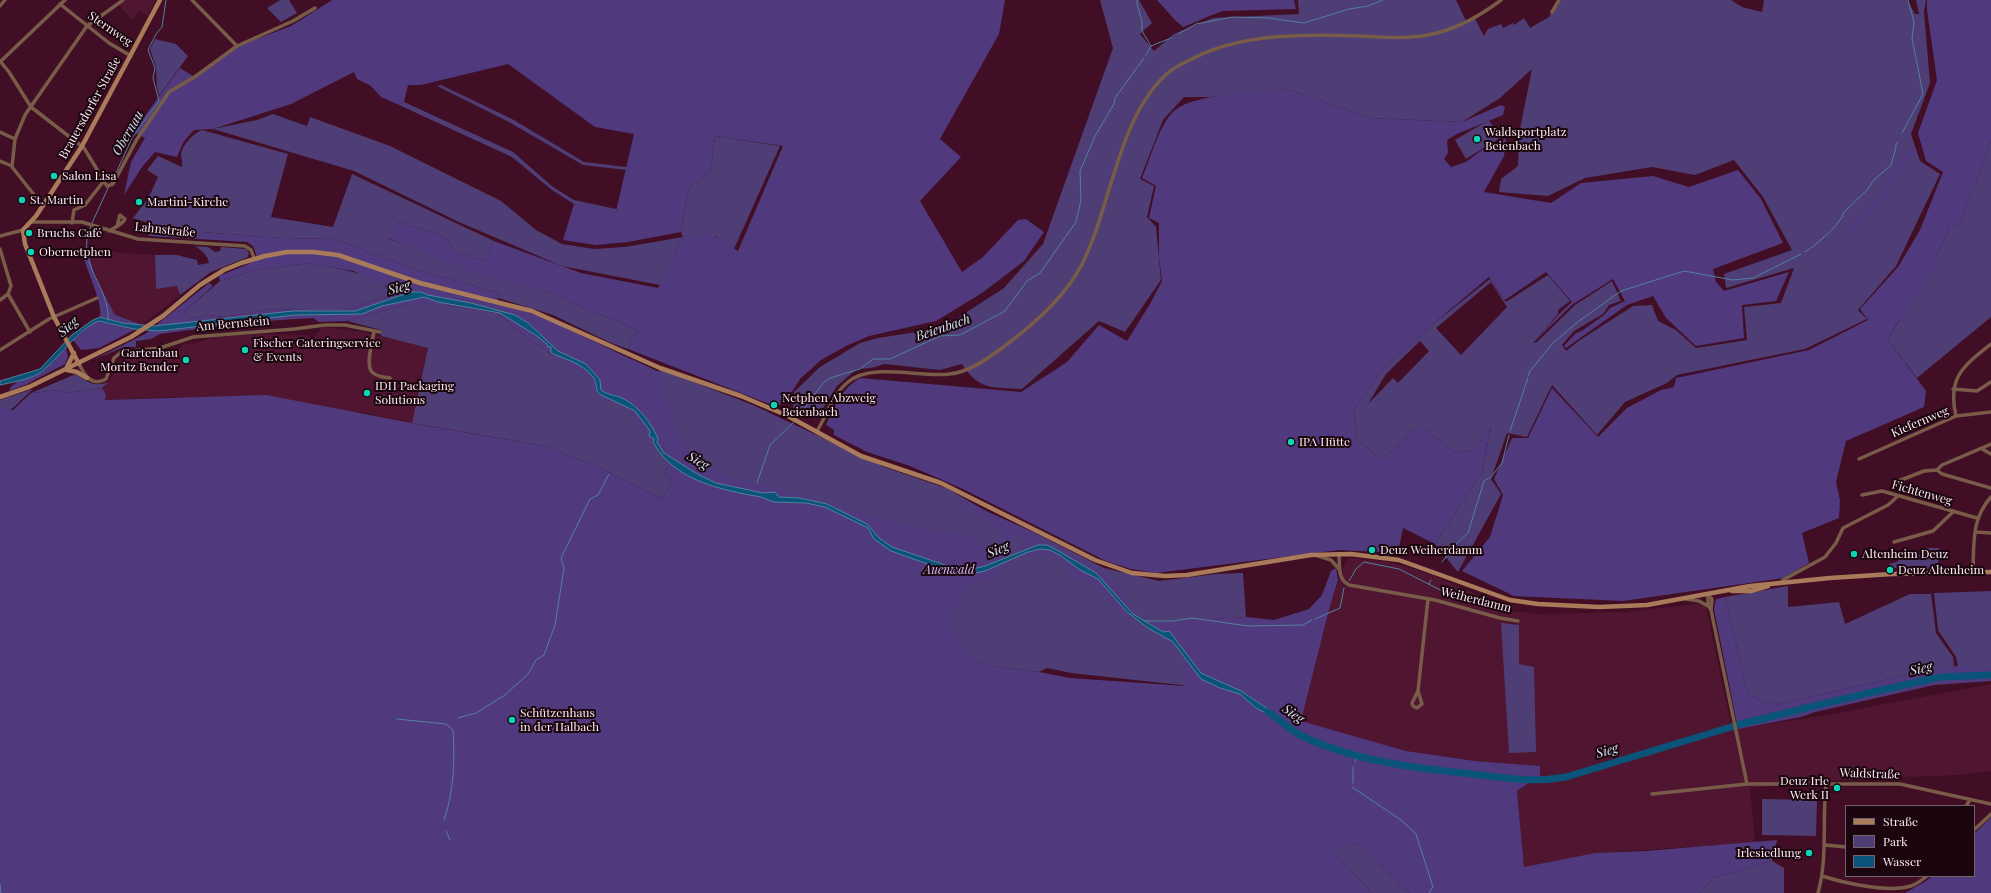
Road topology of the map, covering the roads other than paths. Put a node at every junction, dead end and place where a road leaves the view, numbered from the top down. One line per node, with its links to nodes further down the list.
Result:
1 (4, 0): 9 (street)
2 (65, 0): 8 (street)
3 (123, 0): 12 (street)
4 (160, 0): 14 (main road, Brauersdorfer Straße)
5 (192, 0): 13 (street)
6 (1501, 0): 51 (street)
7 (1559, 0): 11 (street)
8 (60, 4): 12 (street, Sternweg); 15 (street)
9 (0, 6)
10 (315, 8): 13 (street)
11 (1552, 12)
12 (87, 26): 14 (street, Sternweg); 16 (street)
13 (237, 46): 22 (street)
14 (130, 56): 19 (main road, Brauersdorfer Straße)
15 (0, 62): 16 (street)
16 (31, 107): 18 (street); 19 (street)
17 (0, 132): 18 (street)
18 (15, 139): 21 (street)
19 (82, 146): 22 (street); 23 (main road, Brauersdorfer Straße)
20 (0, 161): 21 (street)
21 (12, 166): 23 (street)
22 (103, 182): 25 (street)
23 (43, 206): 24 (main road, Brauersdorfer Straße)
24 (32, 222): 25 (street, Lahnstraße); 27 (main road)
25 (72, 222): 28 (street, Lahnstraße)
26 (117, 226): 28 (street)
27 (22, 230): 29 (street); 35 (main road)
28 (109, 231): 31 (street, Lahnstraße)
29 (0, 236)
30 (0, 249): 32 (street)
31 (254, 258): 42 (main road); 51 (main road)
32 (8, 294): 34 (street); 37 (street)
33 (97, 298): 35 (street)
34 (0, 300)
35 (54, 317): 37 (street); 41 (main road)
36 (374, 331): 38 (street, Am Bernstein); 44 (street, Am Bernstein); 45 (street)
37 (30, 332): 40 (street)
38 (380, 332)
39 (1991, 344): 47 (street)
40 (0, 350)
41 (73, 350): 42 (main road); 43 (main road)
42 (79, 364): 43 (main road); 44 (street)
43 (66, 370): 44 (main road); 48 (main road)
44 (87, 378)
45 (390, 378)
46 (1991, 382): 47 (street)
47 (1953, 390): 50 (street)
48 (0, 397)
49 (1991, 412): 50 (street, Kiefernweg)
50 (1956, 416): 55 (street, Kiefernweg)
51 (817, 431): 68 (main road)
52 (1991, 444): 53 (street)
53 (1982, 449): 54 (street); 56 (street)
54 (1991, 454)
55 (1859, 459)
56 (1937, 470): 57 (street); 58 (street)
57 (1896, 482)
58 (1991, 488)
59 (1862, 495): 60 (street, Fichtenweg)
60 (1898, 496): 62 (street, Fichtenweg); 72 (street)
61 (1991, 498): 63 (street)
62 (1953, 512): 63 (street, Fichtenweg); 66 (street)
63 (1977, 518): 64 (street)
64 (1975, 532): 65 (street); 70 (street)
65 (1991, 532)
66 (1894, 542)
67 (1339, 554): 68 (main road); 69 (street); 75 (main road)
68 (1316, 555): 69 (street, Weiherdamm)
69 (1339, 569): 74 (street, Weiherdamm)
70 (1973, 572): 71 (main road); 72 (main road)
71 (1991, 572)
72 (1780, 584): 73 (main road)
73 (1708, 595): 75 (main road); 76 (street)
74 (1428, 599): 77 (street, Weiherdamm); 78 (street, Weiherdamm)
75 (1685, 599): 76 (street)
76 (1710, 608): 79 (street)
77 (1518, 621)
78 (1418, 690)
79 (1746, 784): 80 (street, Waldstraße); 81 (street, Waldstraße)
80 (1826, 784): 82 (street, Waldstraße); 87 (street)
81 (1652, 794)
82 (1970, 800): 83 (street, Waldstraße); 84 (street)
83 (1991, 804)
84 (1967, 805)
85 (1991, 814): 86 (street)
86 (1975, 829)
87 (1825, 845): 88 (street); 89 (street)
88 (1845, 847)
89 (1822, 876): 90 (street); 91 (street)
90 (1925, 877)
91 (1818, 893)

